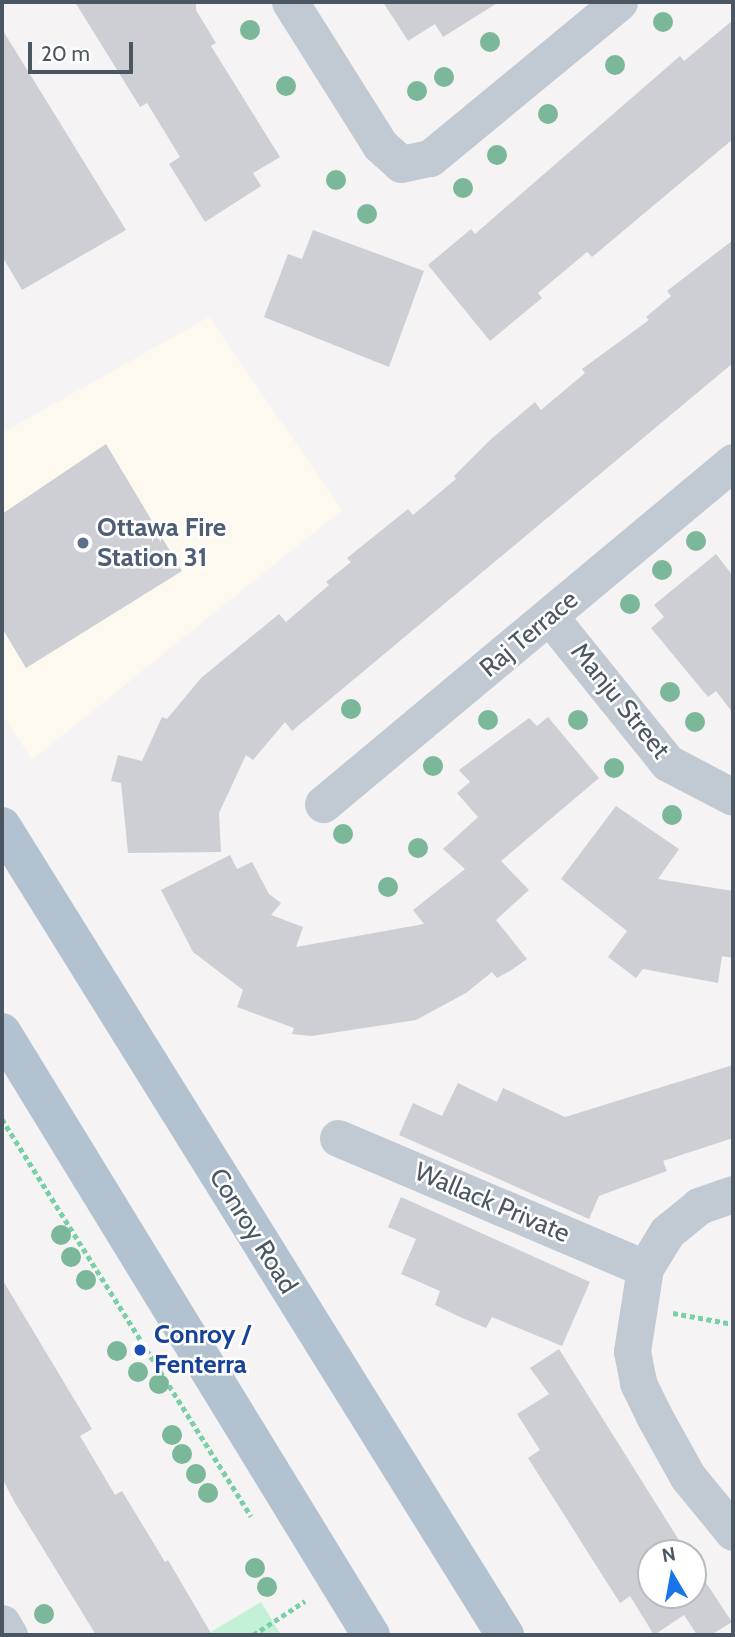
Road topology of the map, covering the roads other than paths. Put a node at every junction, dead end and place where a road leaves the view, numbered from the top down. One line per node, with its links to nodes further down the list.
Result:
1 (290, 2): 2 (street)
2 (619, 2)
3 (733, 462): 4 (street, Raj Terrace)
4 (551, 617): 5 (street, Manju Street); 6 (street, Raj Terrace)
5 (733, 797)
6 (323, 804)
7 (2, 826): 16 (main road, Conroy Road)
8 (2, 1032): 15 (main road)
9 (338, 1138): 11 (street, Wallack Private)
10 (733, 1194): 11 (street)
11 (645, 1268): 12 (street)
12 (733, 1532)
13 (2, 1623): 14 (street)
14 (9, 1635)
15 (371, 1635)
16 (505, 1635)

